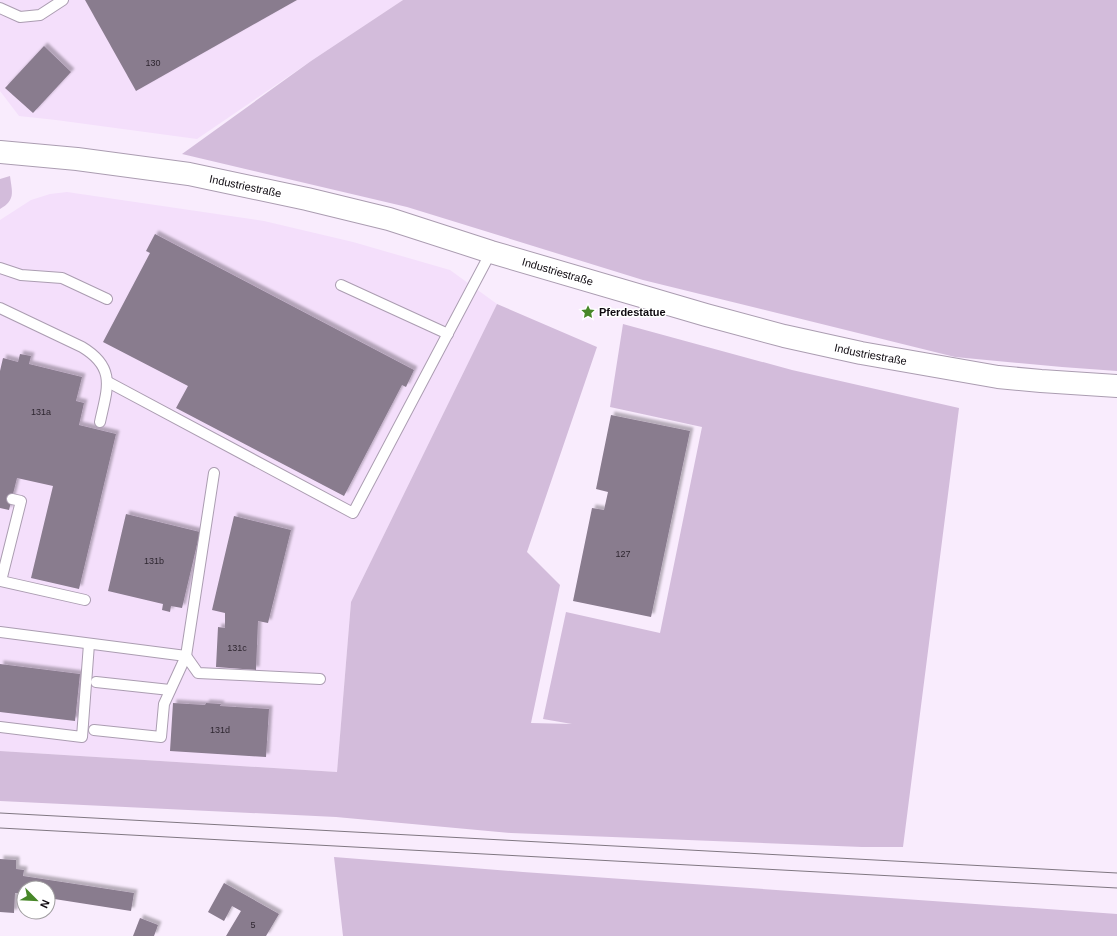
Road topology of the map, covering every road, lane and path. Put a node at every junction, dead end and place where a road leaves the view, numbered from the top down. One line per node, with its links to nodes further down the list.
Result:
1 (63, 0): 2 (lane)
2 (0, 8)
3 (0, 152): 4 (main road, Industriestraße)
4 (491, 252): 9 (lane); 11 (main road, Industriestraße)
5 (0, 268): 7 (lane)
6 (341, 285): 9 (lane)
7 (107, 299)
8 (0, 308): 10 (lane)
9 (448, 334): 10 (lane)
10 (108, 382): 12 (lane)
11 (1117, 386)
12 (100, 422)
13 (214, 473): 19 (lane)
14 (12, 499): 15 (lane)
15 (1, 580): 16 (lane)
16 (85, 600)
17 (0, 632): 18 (lane)
18 (88, 644): 19 (lane); 23 (lane)
19 (186, 656): 20 (lane); 22 (lane)
20 (320, 679)
21 (96, 682): 22 (lane)
22 (170, 690): 24 (lane)
23 (0, 727)
24 (94, 730)

